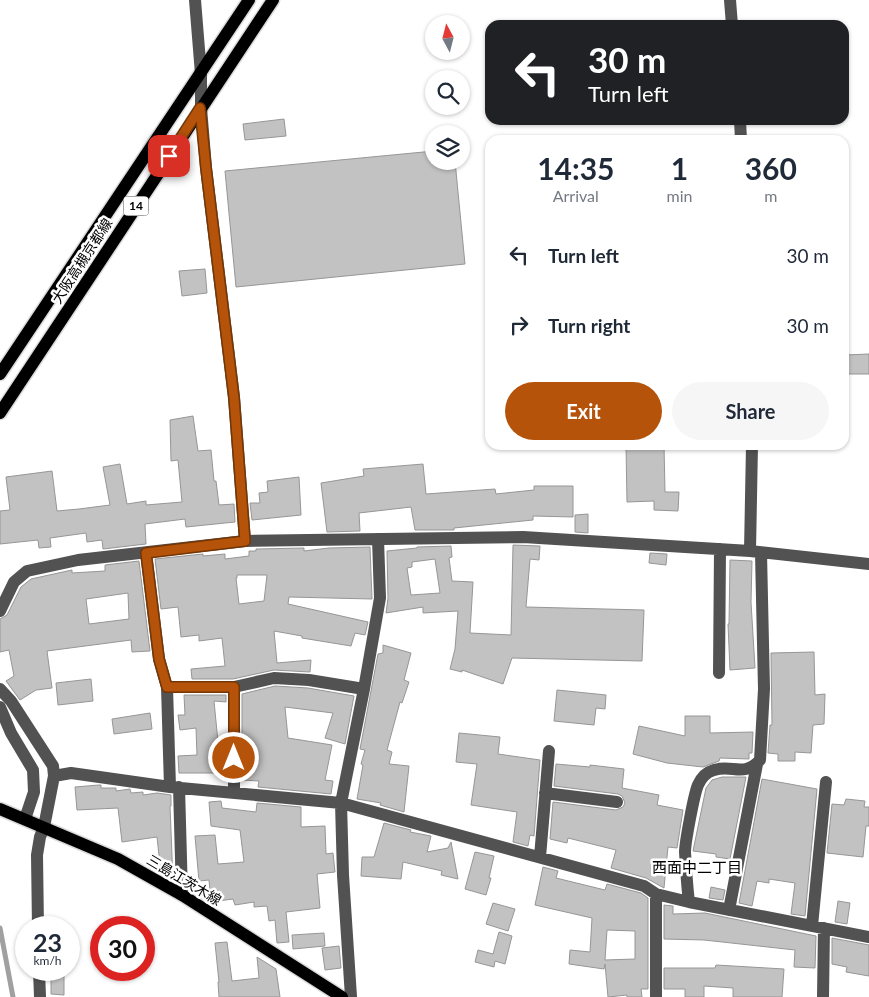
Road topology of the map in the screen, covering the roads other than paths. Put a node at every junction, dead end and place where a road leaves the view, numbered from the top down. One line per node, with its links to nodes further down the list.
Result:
1 (195, 0): 6 (street)
2 (249, 0): 6 (main road, 大阪高槻京都線 / 14)
3 (273, 0): 7 (main road, 大阪高槻京都線 / 14)
4 (730, 0): 5 (street)
5 (732, 20)
6 (201, 74): 7 (street); 8 (main road, 大阪高槻京都線 / 14)
7 (200, 108): 9 (main road, 大阪高槻京都線 / 14); 12 (street)
8 (0, 374)
9 (0, 413)
10 (752, 450): 14 (street)
11 (378, 539): 12 (street); 13 (street); 22 (street)
12 (245, 541): 15 (street)
13 (720, 550): 14 (street); 18 (street)
14 (755, 552): 16 (street); 25 (street)
15 (146, 553): 17 (street); 19 (street)
16 (869, 564)
17 (0, 611)
18 (719, 673)
19 (167, 687): 20 (street); 28 (street)
20 (234, 687): 22 (street); 29 (street)
21 (0, 689): 26 (street)
22 (364, 689): 32 (street)
23 (0, 707): 34 (street)
24 (549, 750): 30 (street)
25 (757, 764): 39 (street); 40 (street)
26 (54, 776): 28 (street); 35 (street)
27 (826, 782): 42 (street)
28 (175, 787): 29 (street); 38 (street)
29 (234, 793): 32 (street)
30 (545, 793): 31 (street); 36 (street)
31 (617, 802)
32 (342, 804): 36 (street); 47 (street)
33 (0, 809): 34 (main road, 三島江茨木線)
34 (25, 819): 35 (main road, 三島江茨木線)
35 (44, 827): 38 (main road, 三島江茨木線); 41 (street)
36 (540, 857): 37 (street)
37 (656, 894): 39 (street); 48 (street)
38 (182, 895): 46 (main road, 三島江茨木線)
39 (689, 902): 40 (street)
40 (729, 910): 42 (street)
41 (38, 916)
42 (818, 927): 43 (street); 49 (street)
43 (869, 936)
44 (39, 981): 45 (street)
45 (40, 997)
46 (342, 997)
47 (351, 997)
48 (656, 997)
49 (823, 997)

